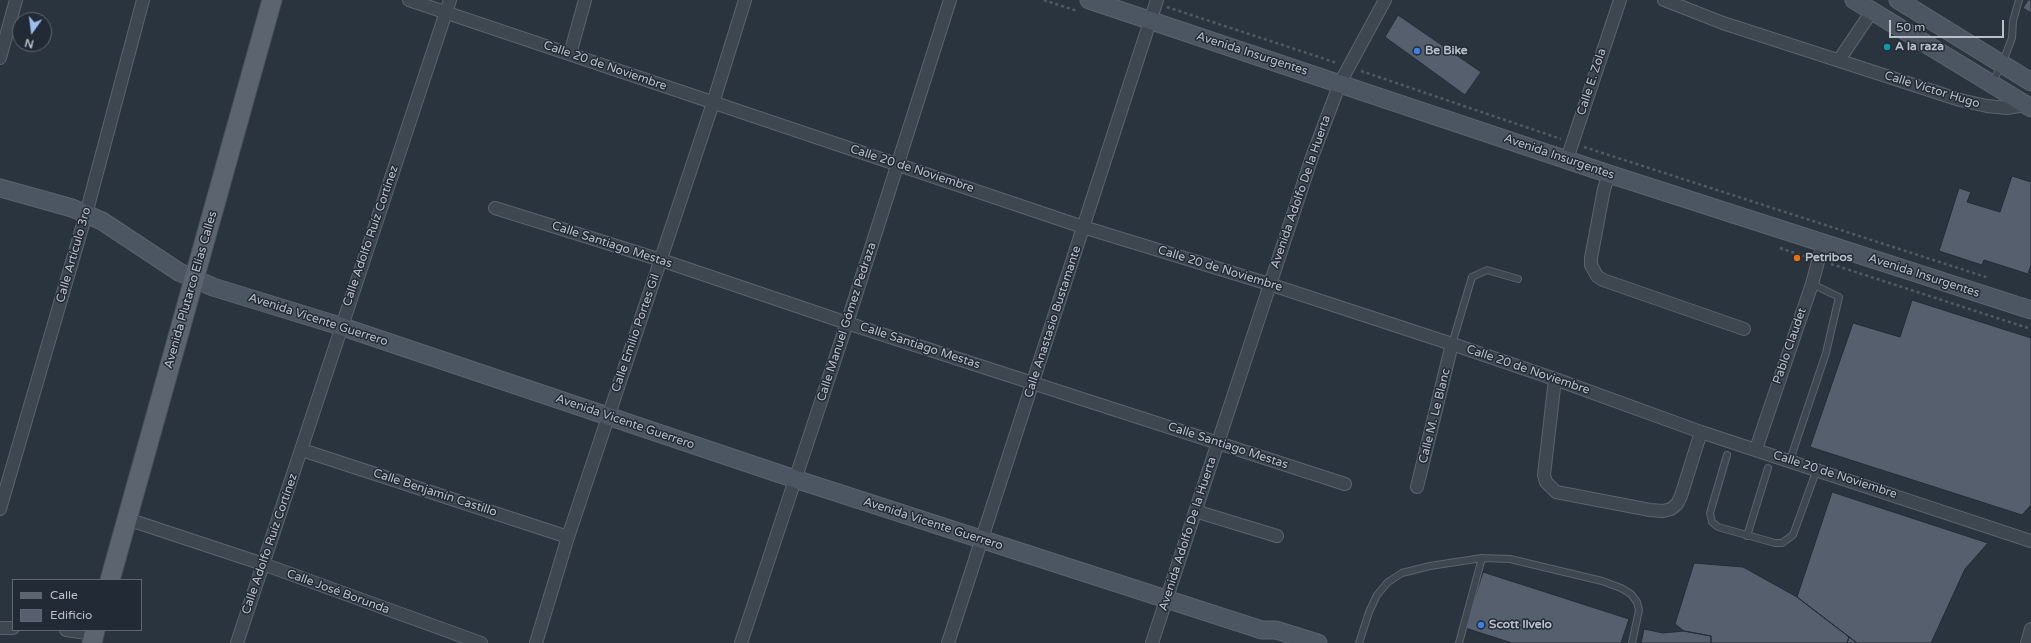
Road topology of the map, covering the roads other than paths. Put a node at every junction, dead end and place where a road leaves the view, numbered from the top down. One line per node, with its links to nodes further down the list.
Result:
1 (16, 0): 21 (street)
2 (143, 0): 34 (street, Calle Artículo 3ro)
3 (272, 0): 39 (main road, Avenida Plutarco Elías Calles)
4 (409, 0): 18 (street, Calle 20 de Noviembre)
5 (450, 0): 18 (street, Calle Adolfo Ruíz Cortínez)
6 (585, 0): 20 (street)
7 (745, 0): 27 (street, Calle Emilio Portes Gil)
8 (950, 0): 30 (street, Calle Manuel Gómez Pedraza)
9 (1089, 0): 19 (street, Avenida Insurgentes)
10 (1385, 0): 25 (street, Avenida Adolfo De la Huerta)
11 (1664, 0): 22 (street, Calle Víctor Hugo)
12 (1854, 0): 17 (street)
13 (1898, 0): 23 (street)
14 (2019, 0): 23 (lane)
15 (1156, 2): 19 (street, Calle Anastasio Bustamante)
16 (1619, 2): 29 (street, Calle E. Zola)
17 (1872, 11): 22 (street); 26 (street)
18 (446, 12): 20 (street, Calle 20 de Noviembre); 44 (street, Calle Adolfo Ruíz Cortínez)
19 (1149, 21): 25 (street, Avenida Insurgentes); 35 (street, Calle Anastasio Bustamante)
20 (570, 54): 27 (street, Calle 20 de Noviembre)
21 (0, 58)
22 (1839, 60): 28 (street, Calle Víctor Hugo)
23 (2002, 64): 24 (street); 26 (lane)
24 (2031, 82)
25 (1340, 83): 29 (street, Avenida Insurgentes); 40 (street, Avenida Adolfo De la Huerta)
26 (1992, 83): 28 (street)
27 (713, 104): 30 (street, Calle 20 de Noviembre); 37 (street, Calle Emilio Portes Gil)
28 (2029, 106)
29 (1569, 151): 31 (street, Avenida Insurgentes)
30 (898, 164): 35 (street, Calle 20 de Noviembre); 43 (street, Calle Manuel Gómez Pedraza)
31 (1609, 174): 36 (street, Avenida Insurgentes); 45 (street)
32 (0, 188): 34 (street, Avenida Vicente Guerrero)
33 (495, 208): 37 (street, Calle Santiago Mestas)
34 (86, 214): 39 (street, Avenida Vicente Guerrero); 61 (street, Calle Artículo 3ro)
35 (1083, 226): 40 (street, Calle 20 de Noviembre); 48 (street, Calle Anastasio Bustamante)
36 (1823, 243): 41 (street, Pablo Claudet); 42 (street, Avenida Insurgentes)
37 (661, 260): 43 (street, Calle Santiago Mestas); 49 (street, Calle Emilio Portes Gil)
38 (1518, 278): 46 (lane)
39 (195, 280): 44 (street, Avenida Vicente Guerrero); 63 (main road, Avenida Plutarco Elías Calles)
40 (1269, 284): 46 (street, Calle 20 de Noviembre); 51 (street, Avenida Adolfo De la Huerta)
41 (1812, 284): 52 (street, Pablo Claudet); 55 (lane)
42 (2031, 310)
43 (848, 323): 48 (street, Calle Santiago Mestas); 58 (street, Calle Manuel Gómez Pedraza)
44 (340, 326): 49 (street, Avenida Vicente Guerrero); 53 (street, Calle Adolfo Ruíz Cortínez)
45 (1744, 329)
46 (1452, 344): 47 (street, Calle 20 de Noviembre); 60 (street, Calle M. Le Blanc)
47 (1555, 379): 50 (street, Calle 20 de Noviembre); 50 (street)
48 (1033, 383): 51 (street, Calle Santiago Mestas); 67 (street, Calle Anastasio Bustamante)
49 (608, 416): 58 (street, Avenida Vicente Guerrero); 66 (street, Calle Emilio Portes Gil)
50 (1701, 432): 52 (street, Calle 20 de Noviembre)
51 (1217, 442): 59 (street, Calle Santiago Mestas); 62 (street, Avenida Adolfo De la Huerta)
52 (1756, 449): 55 (street, Calle 20 de Noviembre)
53 (302, 450): 66 (street, Calle Benjamín Castillo); 70 (street, Calle Adolfo Ruíz Cortínez)
54 (1727, 455): 65 (lane)
55 (1790, 460): 57 (street, Calle 20 de Noviembre)
56 (1768, 468): 65 (lane)
57 (1817, 469): 65 (lane); 68 (street, Calle 20 de Noviembre)
58 (795, 479): 67 (street, Avenida Vicente Guerrero); 82 (street, Calle Manuel Gómez Pedraza)
59 (1345, 484)
60 (1417, 487)
61 (0, 509)
62 (1195, 511): 64 (street); 72 (street, Avenida Adolfo De la Huerta)
63 (127, 519): 70 (street, Calle José Borunda); 71 (main road, Avenida Plutarco Elías Calles)
64 (1277, 536)
65 (1747, 536)
66 (568, 537): 81 (street, Calle Emilio Portes Gil)
67 (982, 540): 72 (street, Avenida Vicente Guerrero); 83 (street, Calle Anastasio Bustamante)
68 (2031, 541)
69 (1482, 558): 86 (lane); 87 (lane); 88 (lane)
70 (263, 564): 79 (street, Calle Adolfo Ruíz Cortínez); 80 (street, Calle José Borunda)
71 (110, 579)
72 (1167, 600): 78 (street, Avenida Vicente Guerrero); 84 (street, Avenida Adolfo De la Huerta)
73 (0, 628): 74 (street)
74 (12, 628)
75 (2031, 629): 89 (street)
76 (71, 631): 77 (street)
77 (94, 636)
78 (1268, 637): 85 (street, Avenida Vicente Guerrero)
79 (237, 643)
80 (481, 643)
81 (536, 643)
82 (741, 643)
83 (948, 643)
84 (1152, 643)
85 (1318, 643)
86 (1359, 643)
87 (1459, 643)
88 (1632, 643)
89 (2027, 643)

